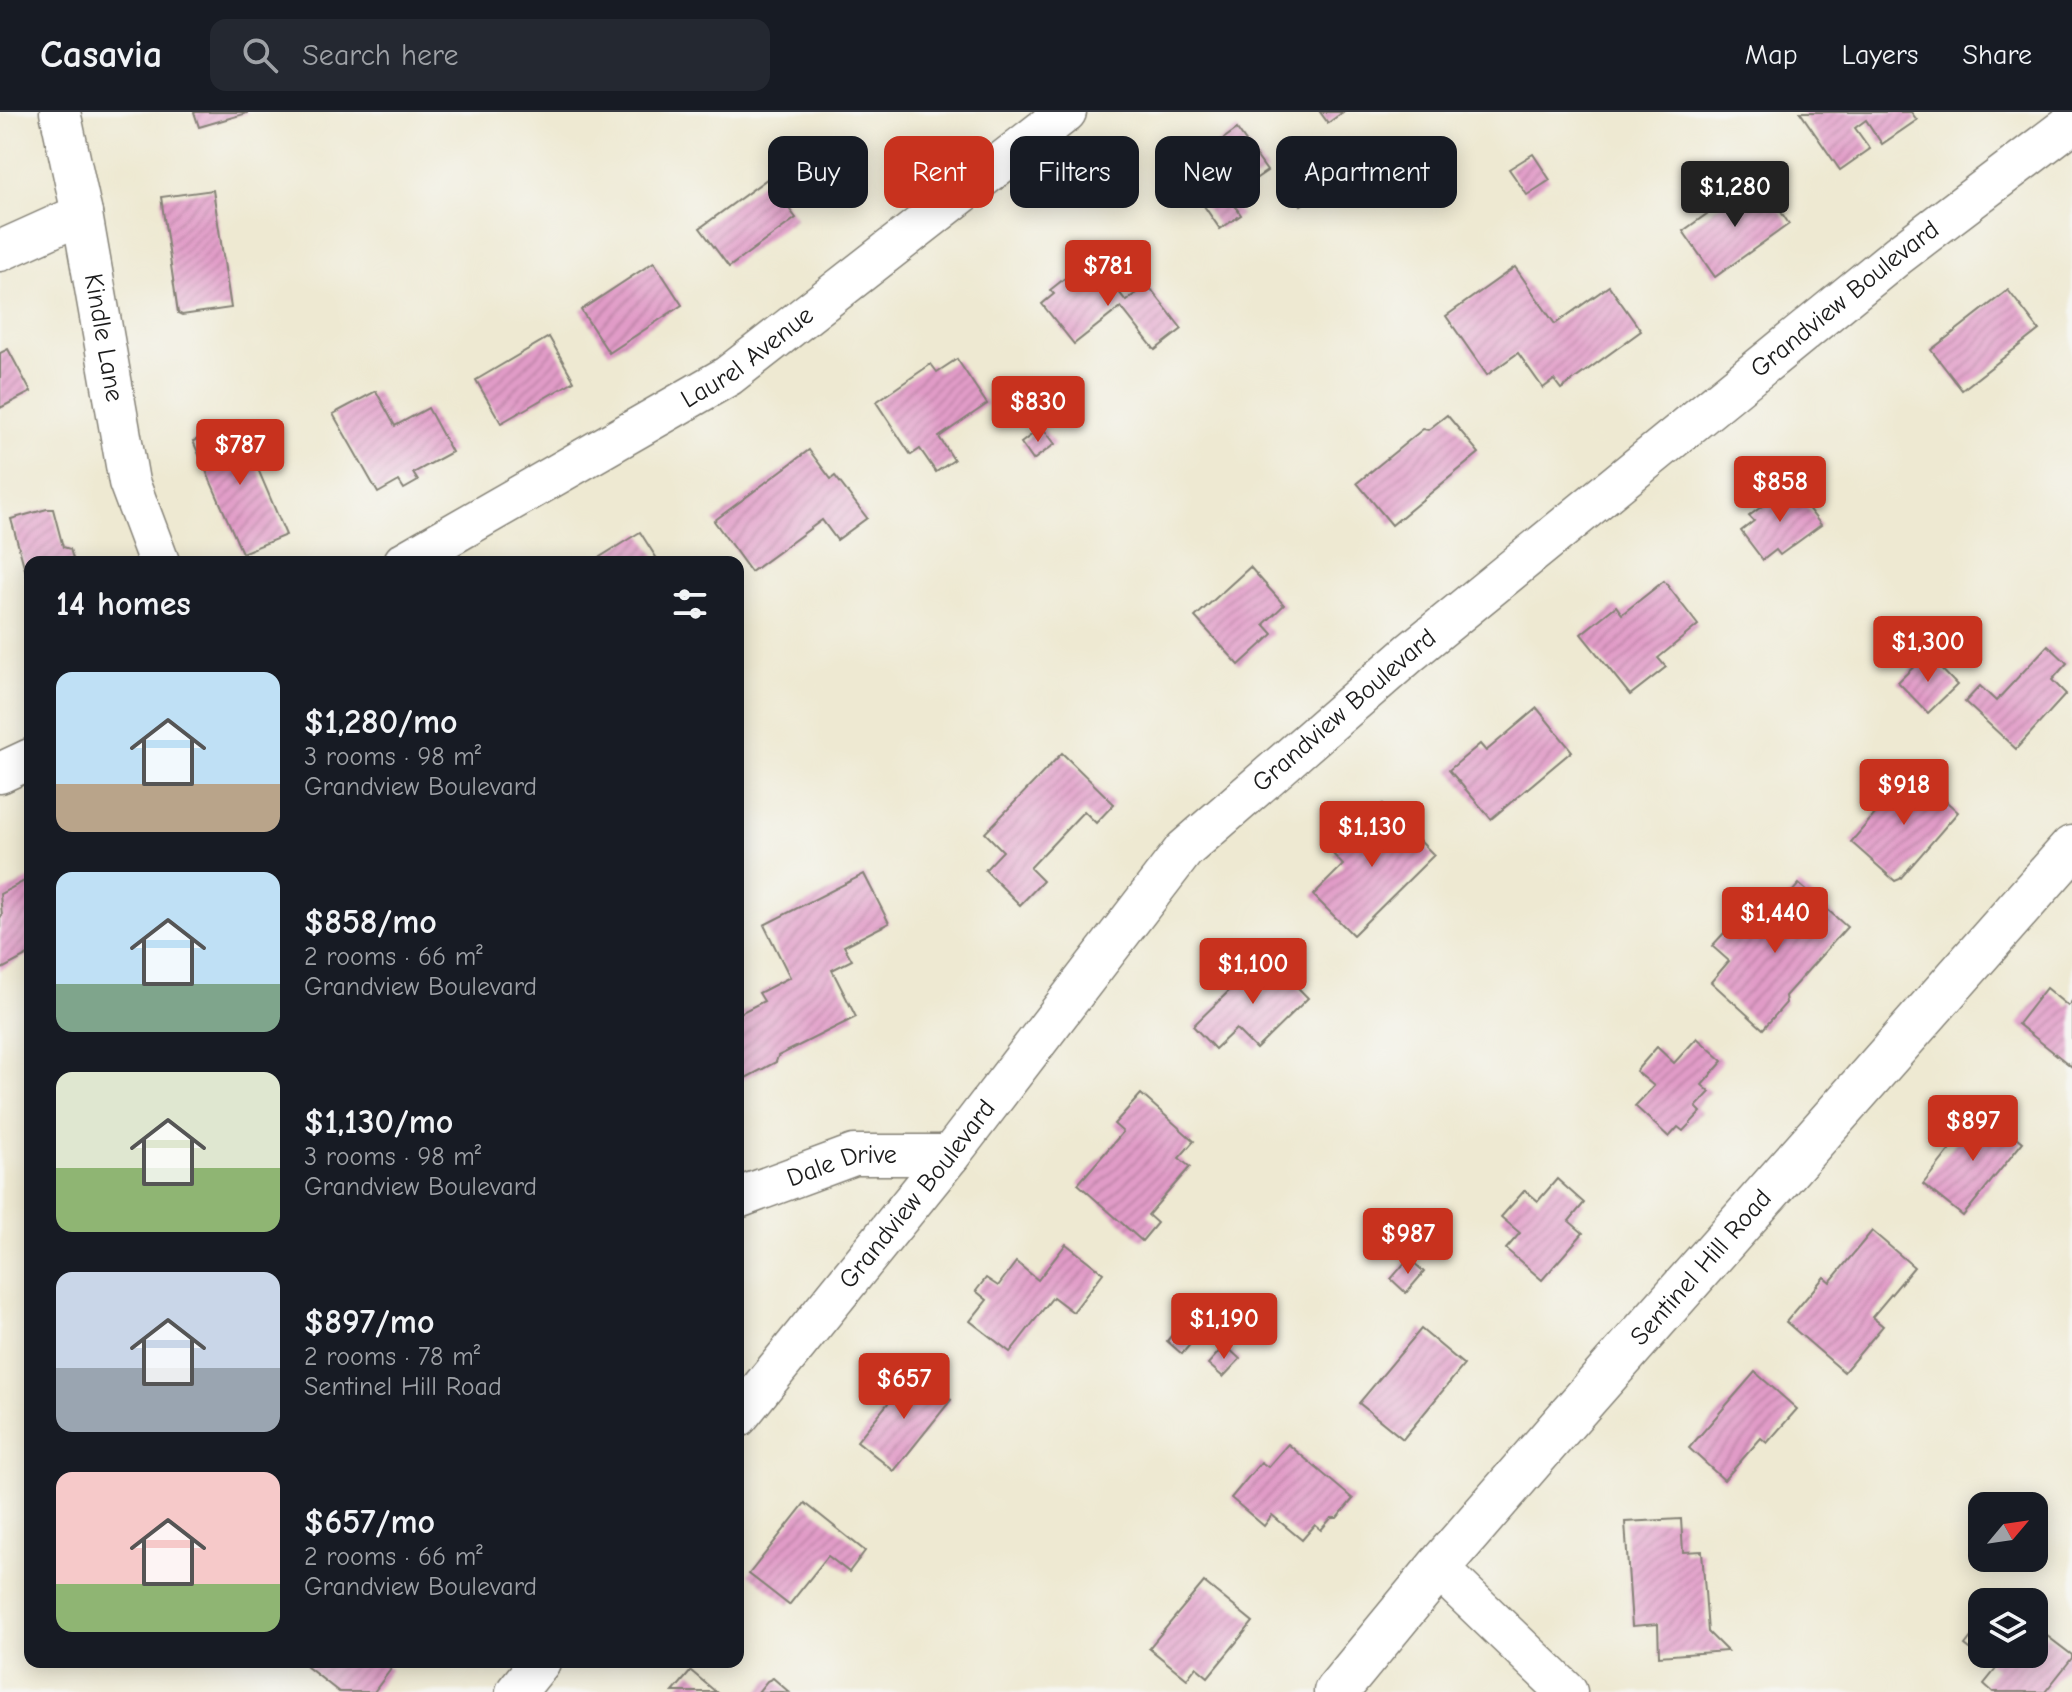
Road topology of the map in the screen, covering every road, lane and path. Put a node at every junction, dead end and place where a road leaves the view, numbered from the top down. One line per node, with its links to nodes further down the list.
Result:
1 (60, 112): 4 (street, Kindle Lane)
2 (1066, 112): 7 (street, Laurel Avenue)
3 (2072, 123): 11 (street, Grandview Boulevard)
4 (82, 214): 5 (street); 6 (street, Kindle Lane)
5 (0, 251)
6 (157, 556)
7 (414, 556)
8 (24, 762): 9 (street)
9 (0, 773)
10 (2072, 848): 14 (main road, Sentinel Hill Road)
11 (950, 1155): 12 (street, Dale Drive); 13 (street, Grandview Boulevard)
12 (744, 1196)
13 (744, 1410)
14 (1438, 1568): 17 (main road, Sentinel Hill Road); 18 (street)
15 (535, 1668): 16 (street)
16 (516, 1692)
17 (1336, 1692)
18 (1567, 1692)

